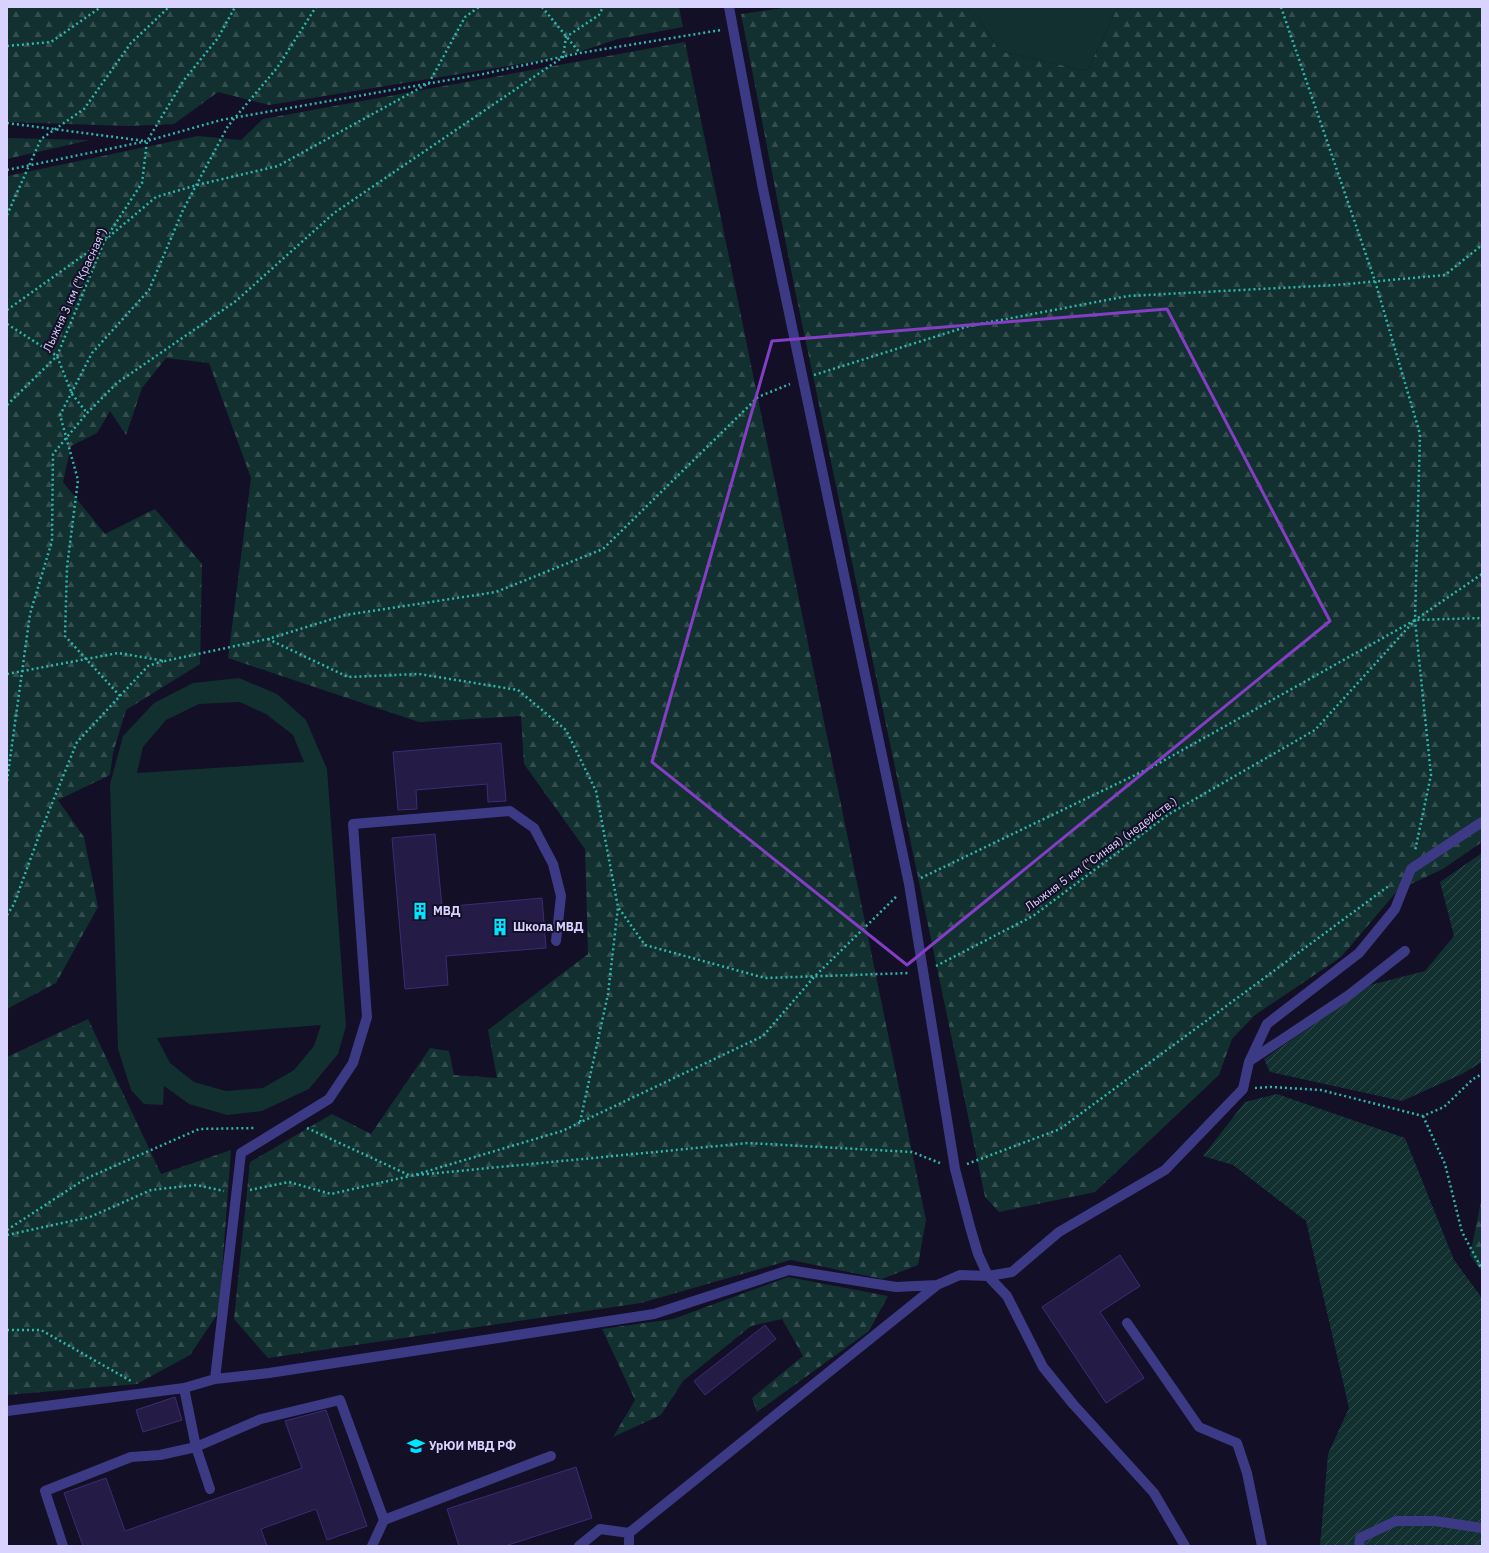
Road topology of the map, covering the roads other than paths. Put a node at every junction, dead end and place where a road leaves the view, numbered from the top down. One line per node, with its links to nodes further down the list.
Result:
1 (729, 7): 6 (street)
2 (1482, 822): 5 (street)
3 (556, 941): 9 (street)
4 (1405, 951): 5 (street)
5 (1249, 1062): 6 (street)
6 (988, 1276): 7 (street); 22 (street)
7 (937, 1285): 9 (street); 17 (street)
8 (1127, 1323): 23 (street)
9 (215, 1379): 10 (street)
10 (184, 1388): 11 (street); 12 (street)
11 (7, 1410)
12 (196, 1447): 14 (street); 15 (street); 18 (street)
13 (551, 1456): 15 (street)
14 (210, 1488)
15 (384, 1520): 19 (street)
16 (1482, 1528): 24 (street)
17 (629, 1533): 20 (street); 21 (street)
18 (63, 1546)
19 (372, 1546)
20 (579, 1546)
21 (630, 1546)
22 (1185, 1546)
23 (1262, 1546)
24 (1359, 1546)

